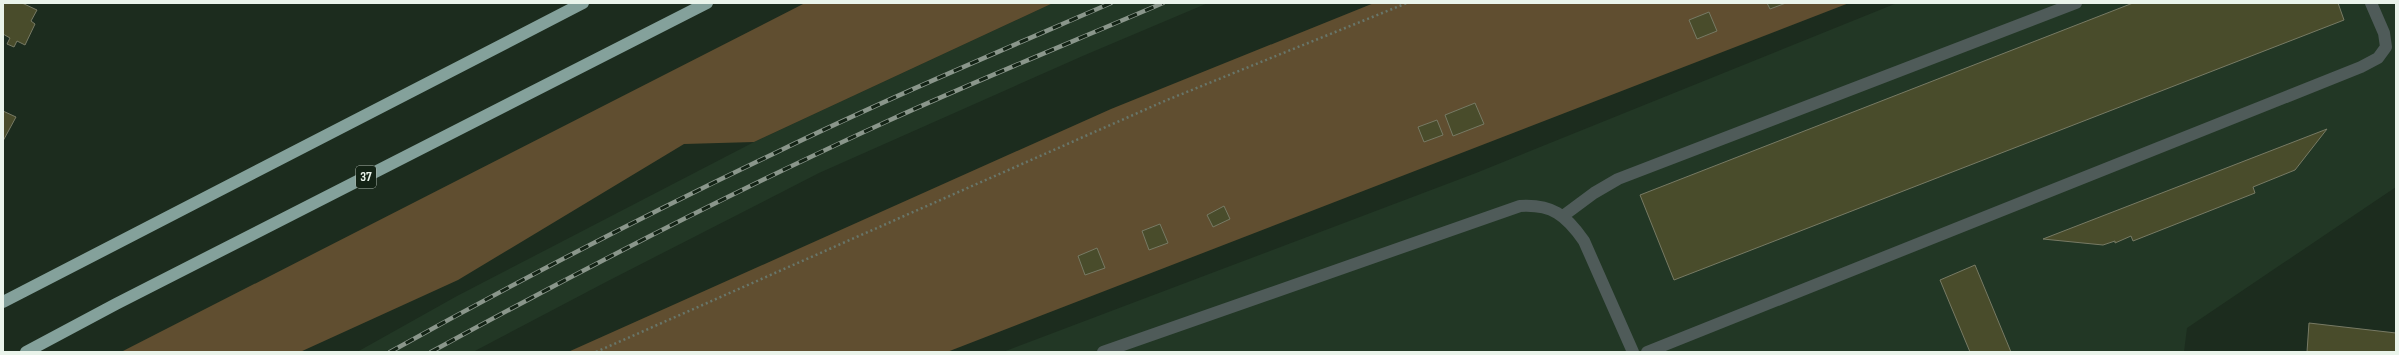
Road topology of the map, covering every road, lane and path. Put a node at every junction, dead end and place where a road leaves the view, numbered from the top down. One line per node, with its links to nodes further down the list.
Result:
1 (583, 3): 7 (highway)
2 (707, 3): 8 (highway, 37)
3 (1407, 3): 9 (path)
4 (2076, 3): 6 (lane)
5 (2372, 3): 12 (lane)
6 (1563, 216): 10 (lane); 11 (lane)
7 (3, 302)
8 (26, 352)
9 (596, 352)
10 (1103, 352)
11 (1633, 352)
12 (1647, 352)

